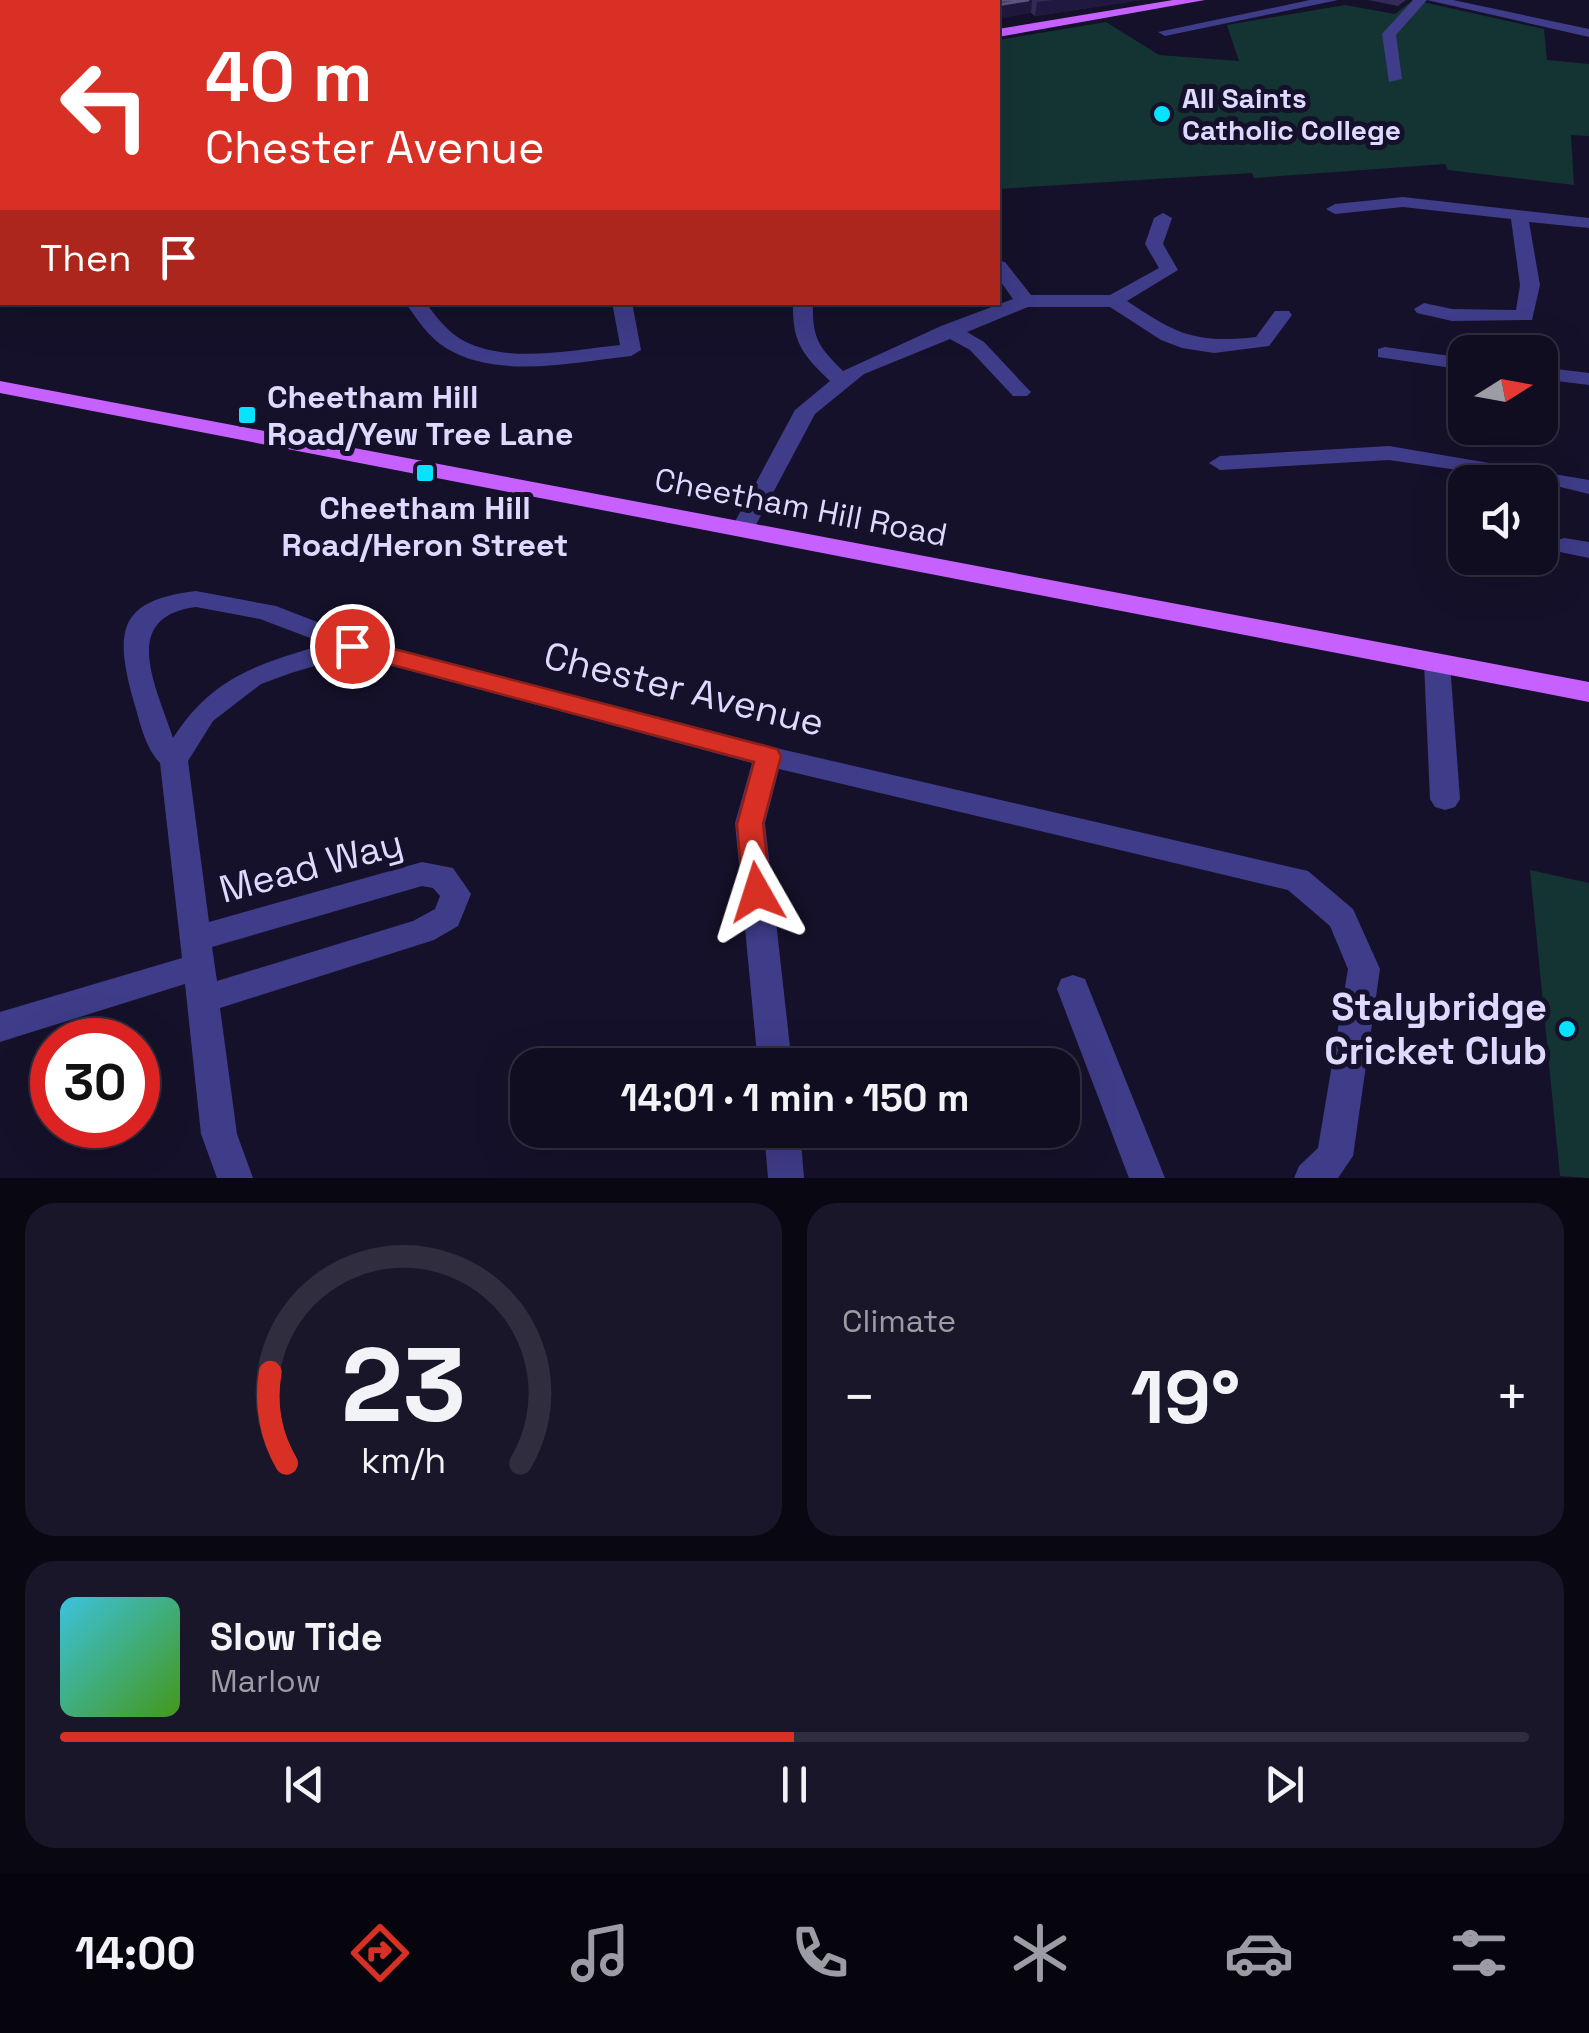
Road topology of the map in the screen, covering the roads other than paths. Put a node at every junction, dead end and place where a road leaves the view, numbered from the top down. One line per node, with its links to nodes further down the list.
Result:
1 (1198, 0): 5 (main road)
2 (1331, 0): 7 (street)
3 (1420, 0): 10 (street)
4 (1434, 0): 6 (street)
5 (1172, 2): 8 (main road)
6 (1479, 4): 9 (street)
7 (1165, 32)
8 (1000, 33)
9 (1589, 33)
10 (1394, 80)
11 (1335, 209): 12 (street)
12 (1518, 215): 14 (street); 21 (street)
13 (1163, 218): 16 (street)
14 (1589, 223)
15 (1000, 269): 17 (street)
16 (1114, 300): 17 (street); 22 (street)
17 (1025, 301): 23 (street)
18 (417, 305): 19 (street)
19 (623, 305)
20 (803, 305): 28 (street)
21 (1424, 309)
22 (1282, 315)
23 (948, 330): 28 (street); 30 (street)
24 (1385, 353): 25 (street)
25 (1448, 362)
26 (1558, 375): 27 (street)
27 (1589, 379)
28 (842, 381): 33 (street)
29 (0, 387): 33 (main road, Cheetham Hill Road)
30 (1020, 392)
31 (1220, 463): 32 (street)
32 (1589, 488)
33 (744, 529): 37 (main road, Cheetham Hill Road)
34 (1564, 546): 35 (street)
35 (1589, 550)
36 (352, 646): 39 (street, Chester Avenue); 40 (street); 40 (street, Chester Avenue)
37 (1437, 663): 38 (main road, Cheetham Hill Road); 41 (street)
38 (1589, 692)
39 (768, 756): 45 (street); 50 (street, Chester Avenue)
40 (174, 760): 42 (street)
41 (1445, 799)
42 (201, 968): 42 (street, Mead Way); 44 (street); 47 (street)
43 (1074, 989): 49 (street)
44 (0, 1027)
45 (773, 1048)
46 (784, 1148): 48 (street)
47 (235, 1178)
48 (786, 1178)
49 (1147, 1178)
50 (1312, 1178)

